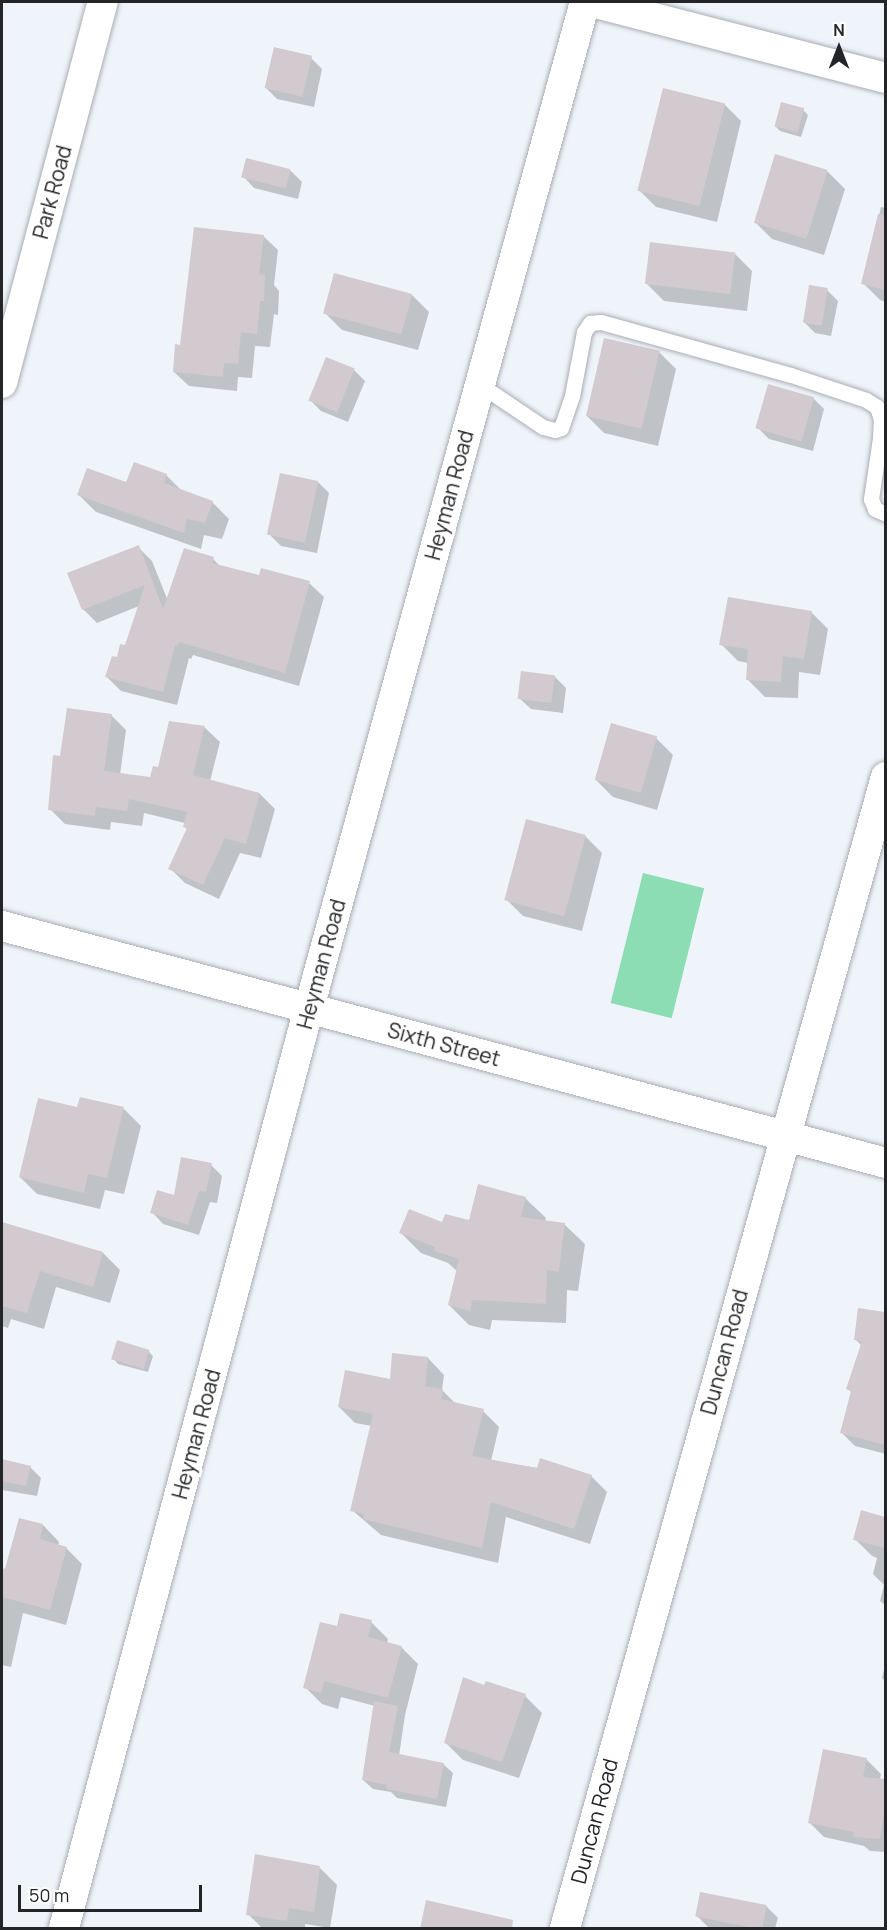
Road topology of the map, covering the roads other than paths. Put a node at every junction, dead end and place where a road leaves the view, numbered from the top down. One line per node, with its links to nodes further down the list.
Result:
1 (103, 2): 5 (street, Park Road)
2 (585, 2): 6 (street, Heyman Road)
3 (592, 2): 4 (street)
4 (885, 78)
5 (2, 382)
6 (479, 384): 7 (lane); 10 (street, Heyman Road)
7 (885, 514)
8 (885, 777): 11 (street, Duncan Road)
9 (2, 926): 10 (street, Sixth Street)
10 (309, 1008): 11 (street, Sixth Street); 13 (street, Heyman Road)
11 (784, 1136): 12 (street, Sixth Street); 14 (street, Duncan Road)
12 (885, 1163)
13 (64, 1929)
14 (565, 1929)

